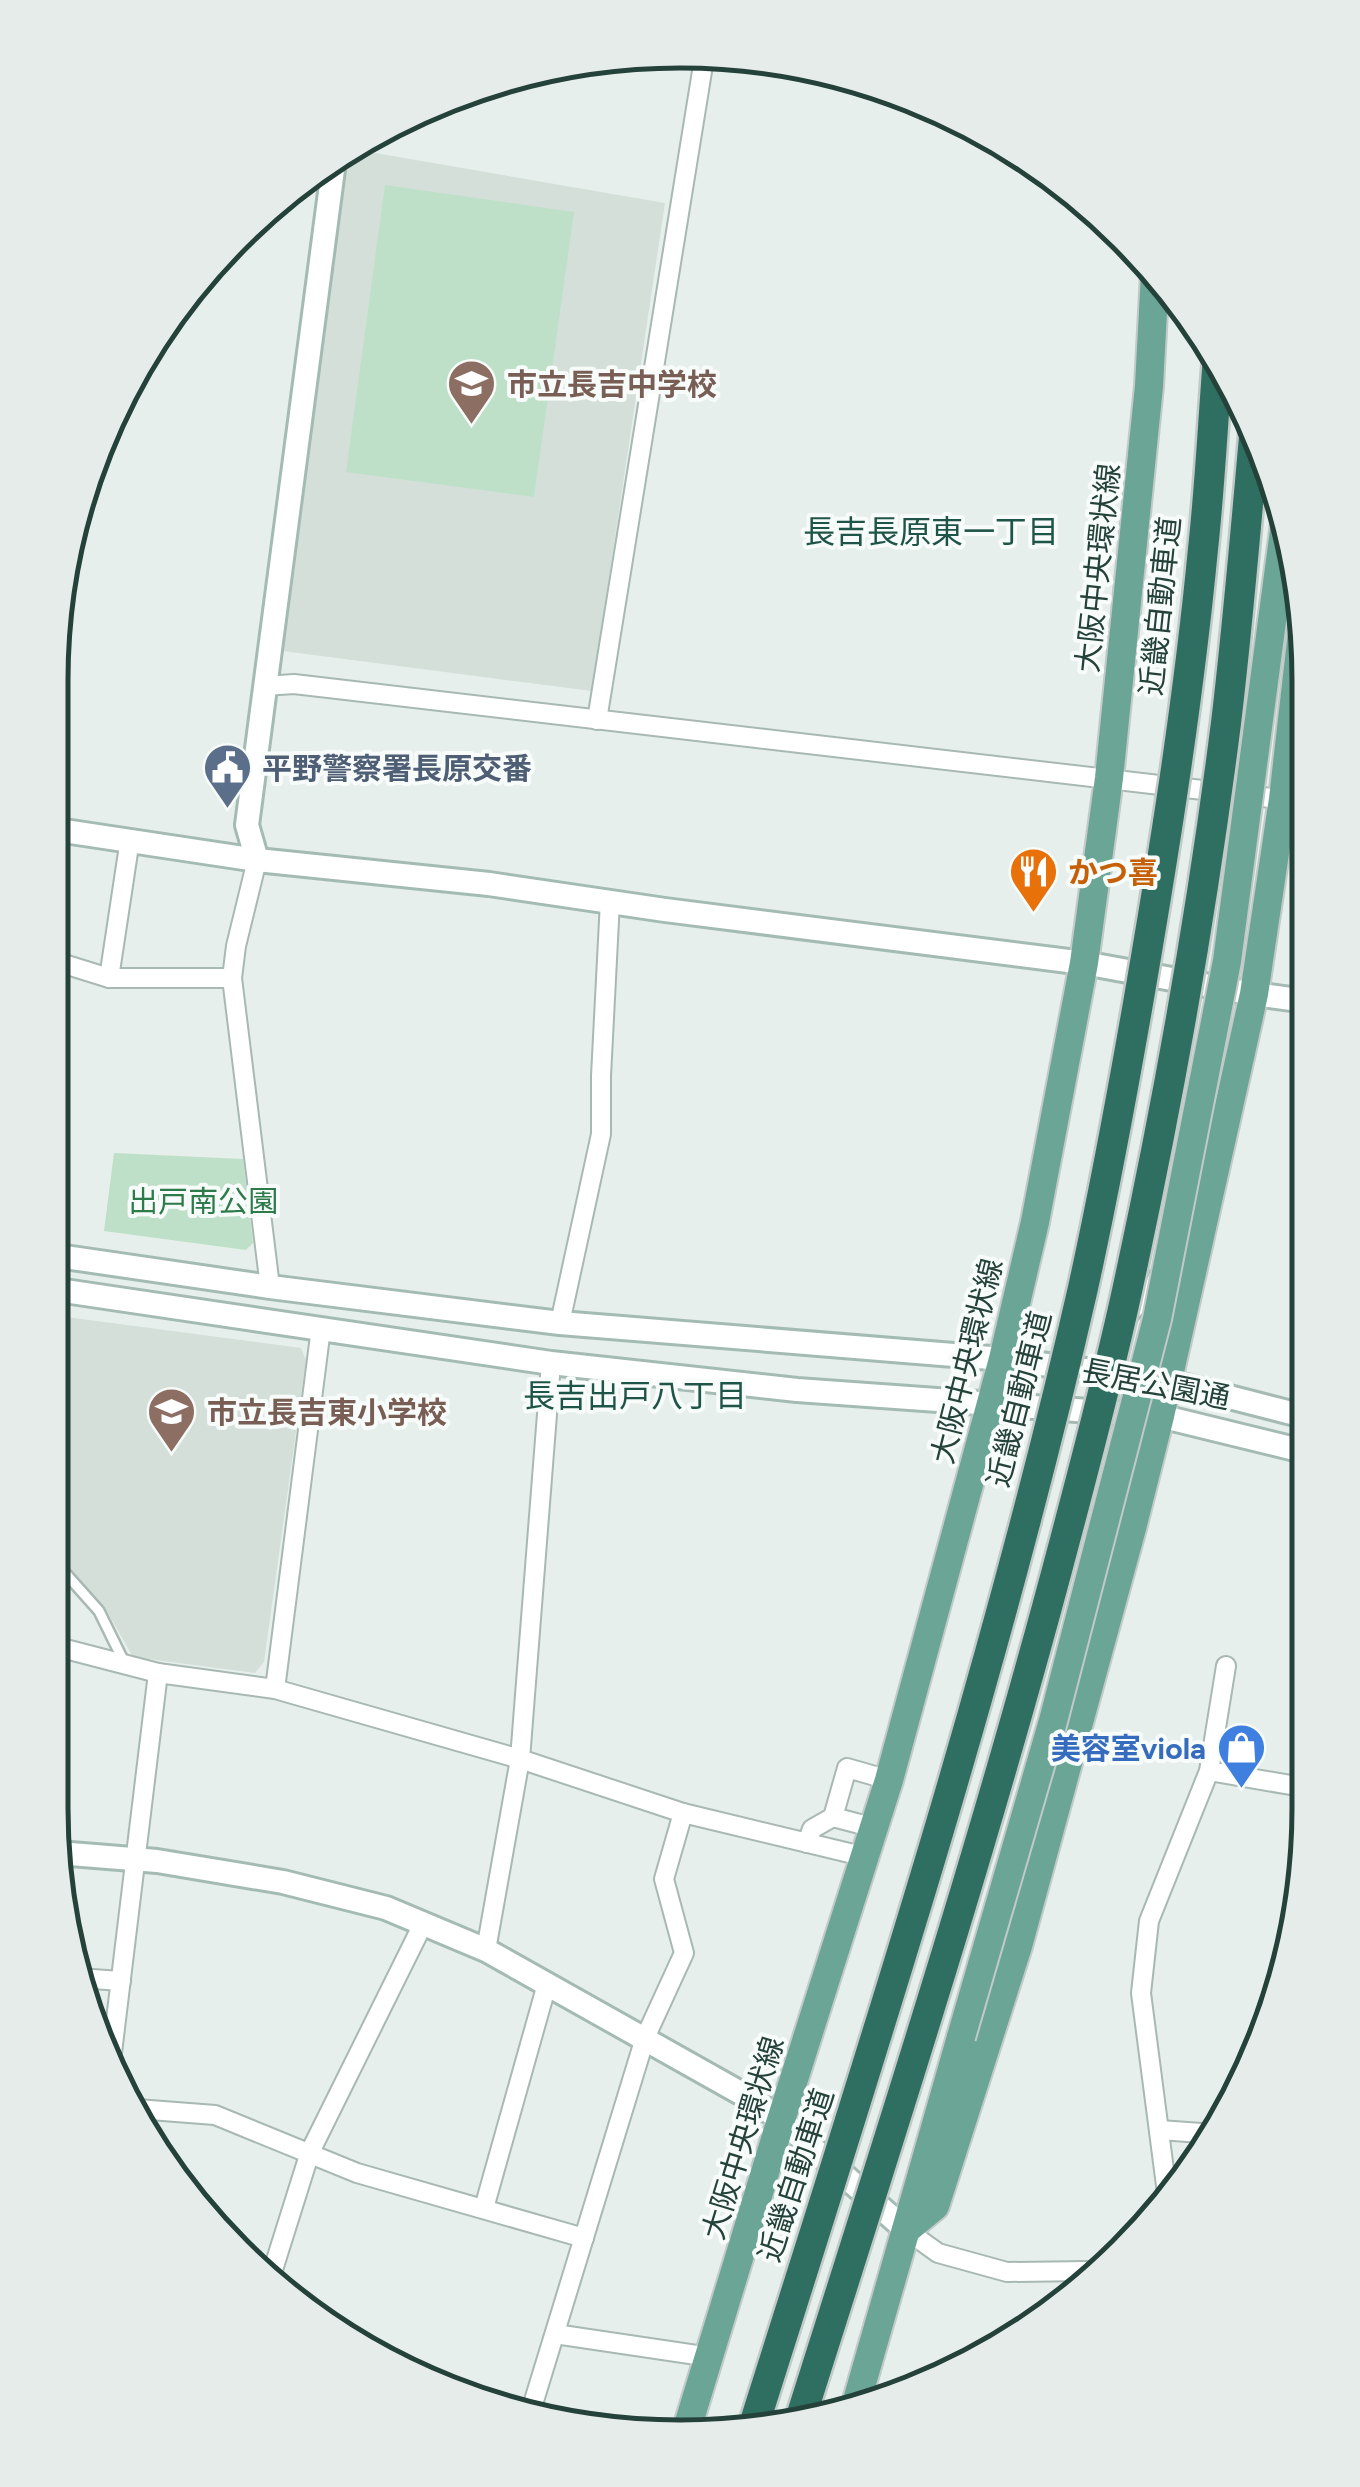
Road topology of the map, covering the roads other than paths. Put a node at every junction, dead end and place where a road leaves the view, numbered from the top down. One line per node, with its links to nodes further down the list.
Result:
1 (702, 69): 8 (street)
2 (332, 177): 7 (street)
3 (1154, 292): 9 (main road, 大阪中央環状線)
4 (1216, 385): 78 (highway, 近畿自動車道, bridge)
5 (1252, 461): 77 (highway, bridge)
6 (1280, 556): 22 (main road, bridge)
7 (264, 686): 8 (street); 14 (street)
8 (597, 720): 9 (street)
9 (1109, 778): 10 (street); 16 (main road, 大阪中央環状線)
10 (1292, 800)
11 (1292, 810): 20 (main road)
12 (68, 830): 13 (street)
13 (130, 839): 14 (street); 18 (street)
14 (258, 860): 15 (street); 19 (street)
15 (610, 901): 16 (street); 26 (street)
16 (1084, 963): 20 (street); 28 (main road, 大阪中央環状線)
17 (68, 965): 18 (street)
18 (110, 978): 19 (street)
19 (232, 978): 24 (street)
20 (1254, 994): 21 (street); 31 (main road)
21 (1292, 998)
22 (1177, 1217): 30 (lane); 69 (main road, bridge)
23 (68, 1258): 24 (street, 長居公園通)
24 (270, 1287): 26 (street, 長居公園通)
25 (68, 1292): 27 (street, 長居公園通)
26 (560, 1323): 28 (street, 長居公園通)
27 (321, 1328): 29 (street, 長居公園通); 43 (street)
28 (1003, 1359): 30 (street, 長居公園通); 34 (main road, 大阪中央環状線)
29 (551, 1363): 34 (street, 長居公園通); 44 (street)
30 (1089, 1370): 31 (street, 長居公園通); 32 (lane)
31 (1167, 1381): 35 (street, 長居公園通); 36 (main road)
32 (1054, 1390)
33 (1036, 1399): 34 (lane)
34 (990, 1404): 36 (street, 長居公園通); 46 (main road, 大阪中央環状線)
35 (1292, 1413)
36 (1160, 1416): 37 (street, 長居公園通); 69 (main road)
37 (1292, 1448)
38 (68, 1576): 40 (lane)
39 (68, 1650): 40 (street)
40 (125, 1665): 42 (street)
41 (1226, 1666): 45 (street)
42 (158, 1674): 43 (street); 54 (street)
43 (275, 1689): 44 (street)
44 (520, 1759): 48 (street); 56 (street)
45 (1209, 1771): 47 (street); 64 (street)
46 (889, 1780): 49 (street); 50 (main road, 大阪中央環状線)
47 (1292, 1785)
48 (683, 1813): 51 (street); 60 (street)
49 (833, 1817): 50 (street); 51 (street)
50 (875, 1828): 53 (main road, 大阪中央環状線)
51 (807, 1843): 53 (street)
52 (70, 1854): 54 (street)
53 (866, 1857): 63 (main road, 大阪中央環状線)
54 (136, 1860): 55 (street); 58 (street)
55 (424, 1924): 56 (street); 66 (street)
56 (486, 1950): 59 (street)
57 (92, 1979): 58 (street)
58 (121, 1981): 61 (street)
59 (546, 1984): 60 (street); 68 (street)
60 (645, 2038): 63 (street); 70 (street)
61 (114, 2040)
62 (148, 2110): 66 (street)
63 (780, 2120): 69 (street); 74 (main road, 大阪中央環状線)
64 (1159, 2130): 65 (street); 67 (street)
65 (1198, 2133)
66 (310, 2152): 68 (street); 71 (street)
67 (1165, 2181)
68 (484, 2208): 70 (street)
69 (906, 2230): 72 (street); 75 (main road)
70 (584, 2238): 73 (street)
71 (274, 2266)
72 (1080, 2271)
73 (554, 2334): 74 (street); 76 (street)
74 (710, 2358): 79 (main road, 大阪中央環状線)
75 (859, 2393)
76 (534, 2402)
77 (804, 2407)
78 (757, 2414)
79 (690, 2419)

